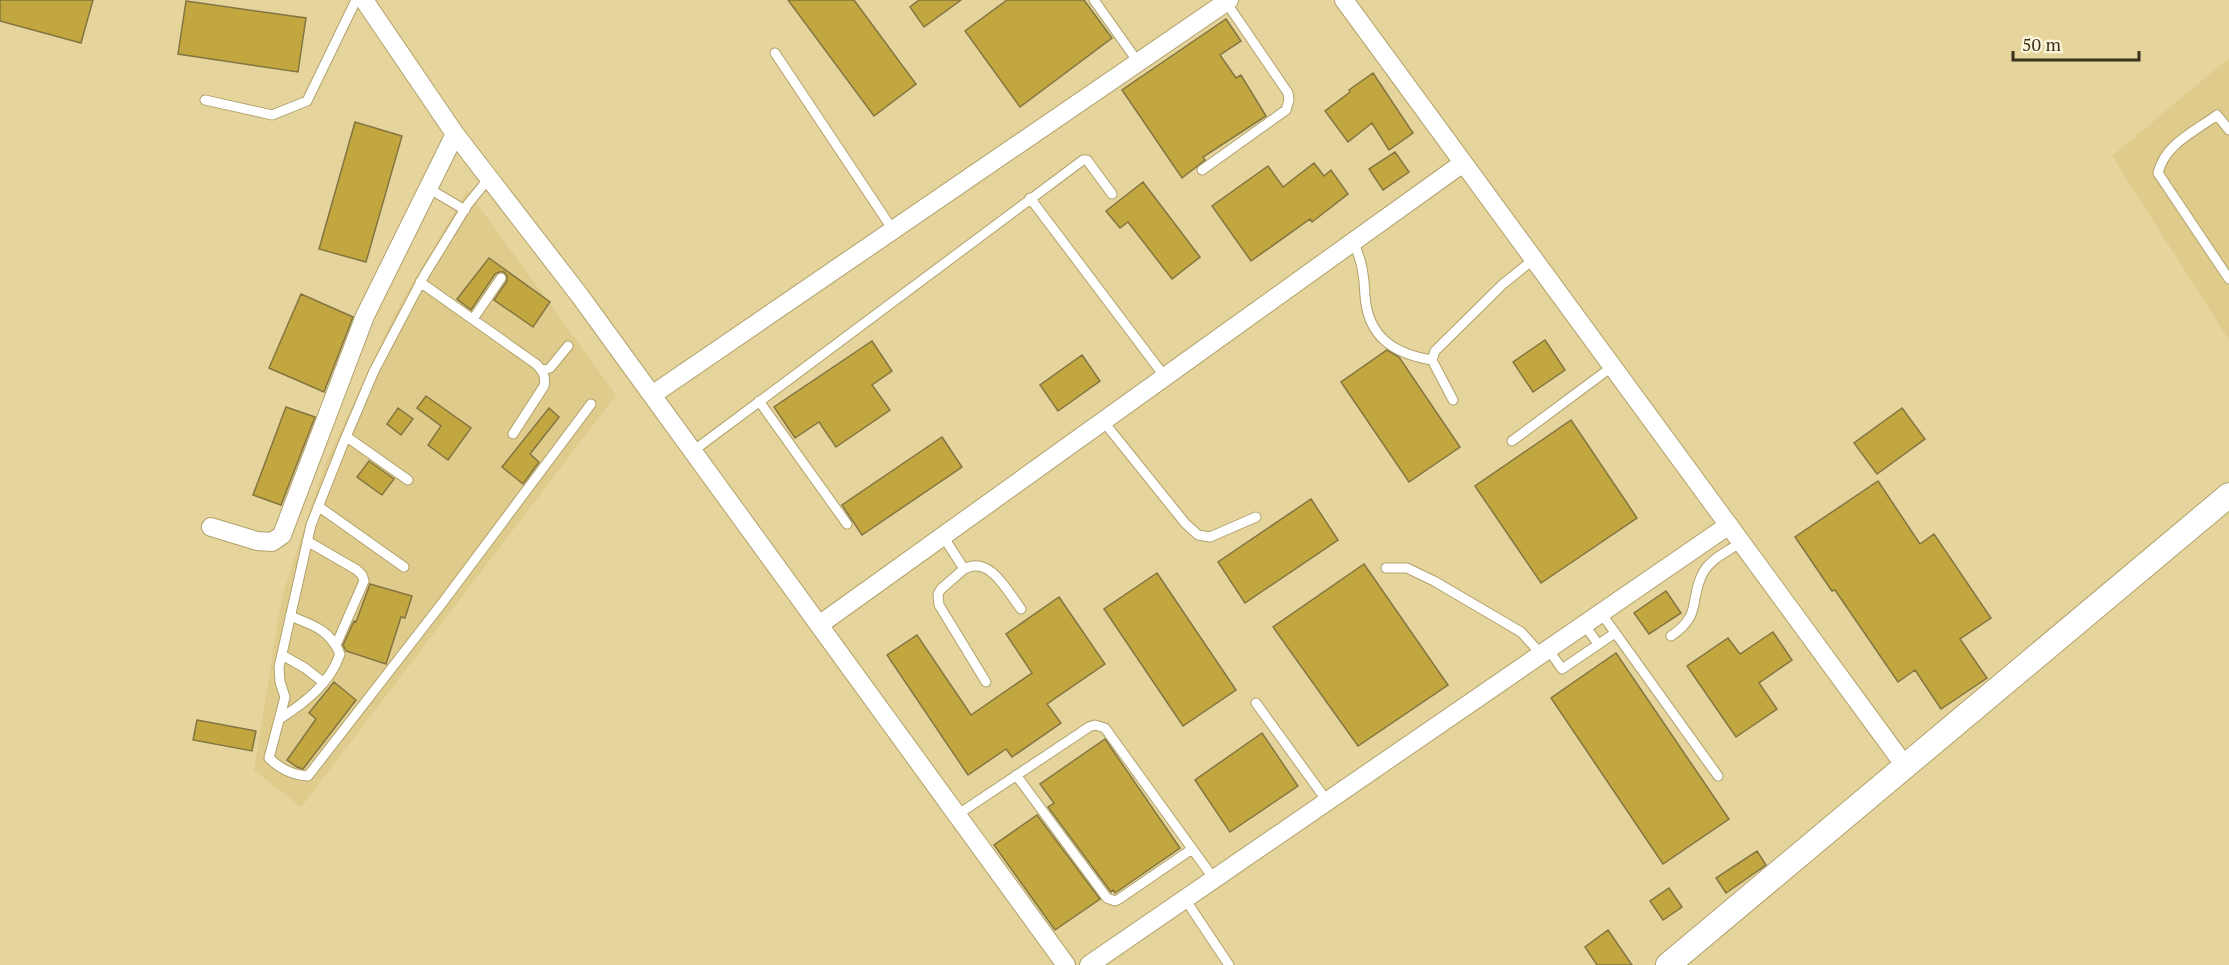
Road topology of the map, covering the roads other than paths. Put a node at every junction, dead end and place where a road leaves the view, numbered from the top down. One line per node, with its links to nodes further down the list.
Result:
1 (356, 0): 8 (lane)
2 (364, 0): 10 (street)
3 (1094, 0): 7 (lane)
4 (1344, 0): 11 (street)
5 (1227, 1): 7 (street); 12 (lane)
6 (775, 53): 18 (lane)
7 (1138, 62): 18 (street)
8 (205, 100)
9 (2229, 130): 22 (lane)
10 (455, 134): 13 (street); 14 (street)
11 (1463, 163): 19 (street); 20 (street)
12 (1202, 170)
13 (489, 178): 17 (lane); 30 (street)
14 (428, 188): 17 (lane); 45 (street)
15 (1112, 194): 16 (lane)
16 (1030, 198): 29 (lane); 32 (lane)
17 (465, 210): 23 (lane)
18 (893, 230): 30 (street)
19 (1353, 242): 26 (lane); 29 (street)
20 (1534, 259): 26 (lane); 27 (street)
21 (501, 278): 24 (lane)
22 (2229, 279)
23 (420, 282): 24 (lane); 36 (lane)
24 (473, 319): 28 (lane)
25 (568, 346): 28 (lane)
26 (1431, 360): 31 (lane)
27 (1612, 366): 37 (lane); 44 (street)
28 (542, 370): 35 (lane)
29 (1165, 377): 34 (street)
30 (652, 395): 38 (street)
31 (1453, 400)
32 (759, 401): 38 (lane); 43 (lane)
33 (591, 404): 66 (lane)
34 (1103, 421): 42 (lane); 46 (street)
35 (513, 434)
36 (346, 437): 39 (lane); 41 (lane)
37 (1512, 441)
38 (693, 451): 56 (street)
39 (408, 480)
40 (2229, 495): 67 (street)
41 (318, 506): 47 (lane); 49 (lane)
42 (1256, 517)
43 (848, 524)
44 (1729, 525): 48 (street); 53 (street)
45 (211, 526)
46 (943, 536): 51 (lane); 56 (street)
47 (307, 542): 54 (lane); 60 (lane)
48 (1741, 542): 58 (lane); 67 (street)
49 (404, 567)
50 (1386, 568): 61 (lane)
51 (964, 569): 52 (lane); 64 (lane)
52 (1021, 609)
53 (1601, 613): 55 (street); 57 (lane)
54 (290, 616): 60 (lane); 62 (lane)
55 (1584, 624): 59 (lane); 61 (street)
56 (819, 625): 71 (street)
57 (1615, 633): 59 (lane); 69 (lane)
58 (1671, 636)
59 (1598, 644): 61 (lane)
60 (336, 645): 63 (lane)
61 (1544, 652): 70 (street)
62 (282, 655): 63 (lane); 66 (lane)
63 (323, 682): 66 (lane)
64 (986, 682)
65 (1256, 703): 70 (lane)
66 (281, 718)
67 (1905, 766): 78 (street)
68 (1017, 775): 71 (lane); 72 (lane); 72 (lane)
69 (1718, 776)
70 (1327, 801): 73 (street)
71 (957, 815): 75 (street)
72 (1192, 849): 73 (lane)
73 (1214, 879): 74 (street)
74 (1185, 899): 76 (street); 77 (lane)
75 (1066, 965)
76 (1089, 965)
77 (1229, 965)
78 (1668, 965)

